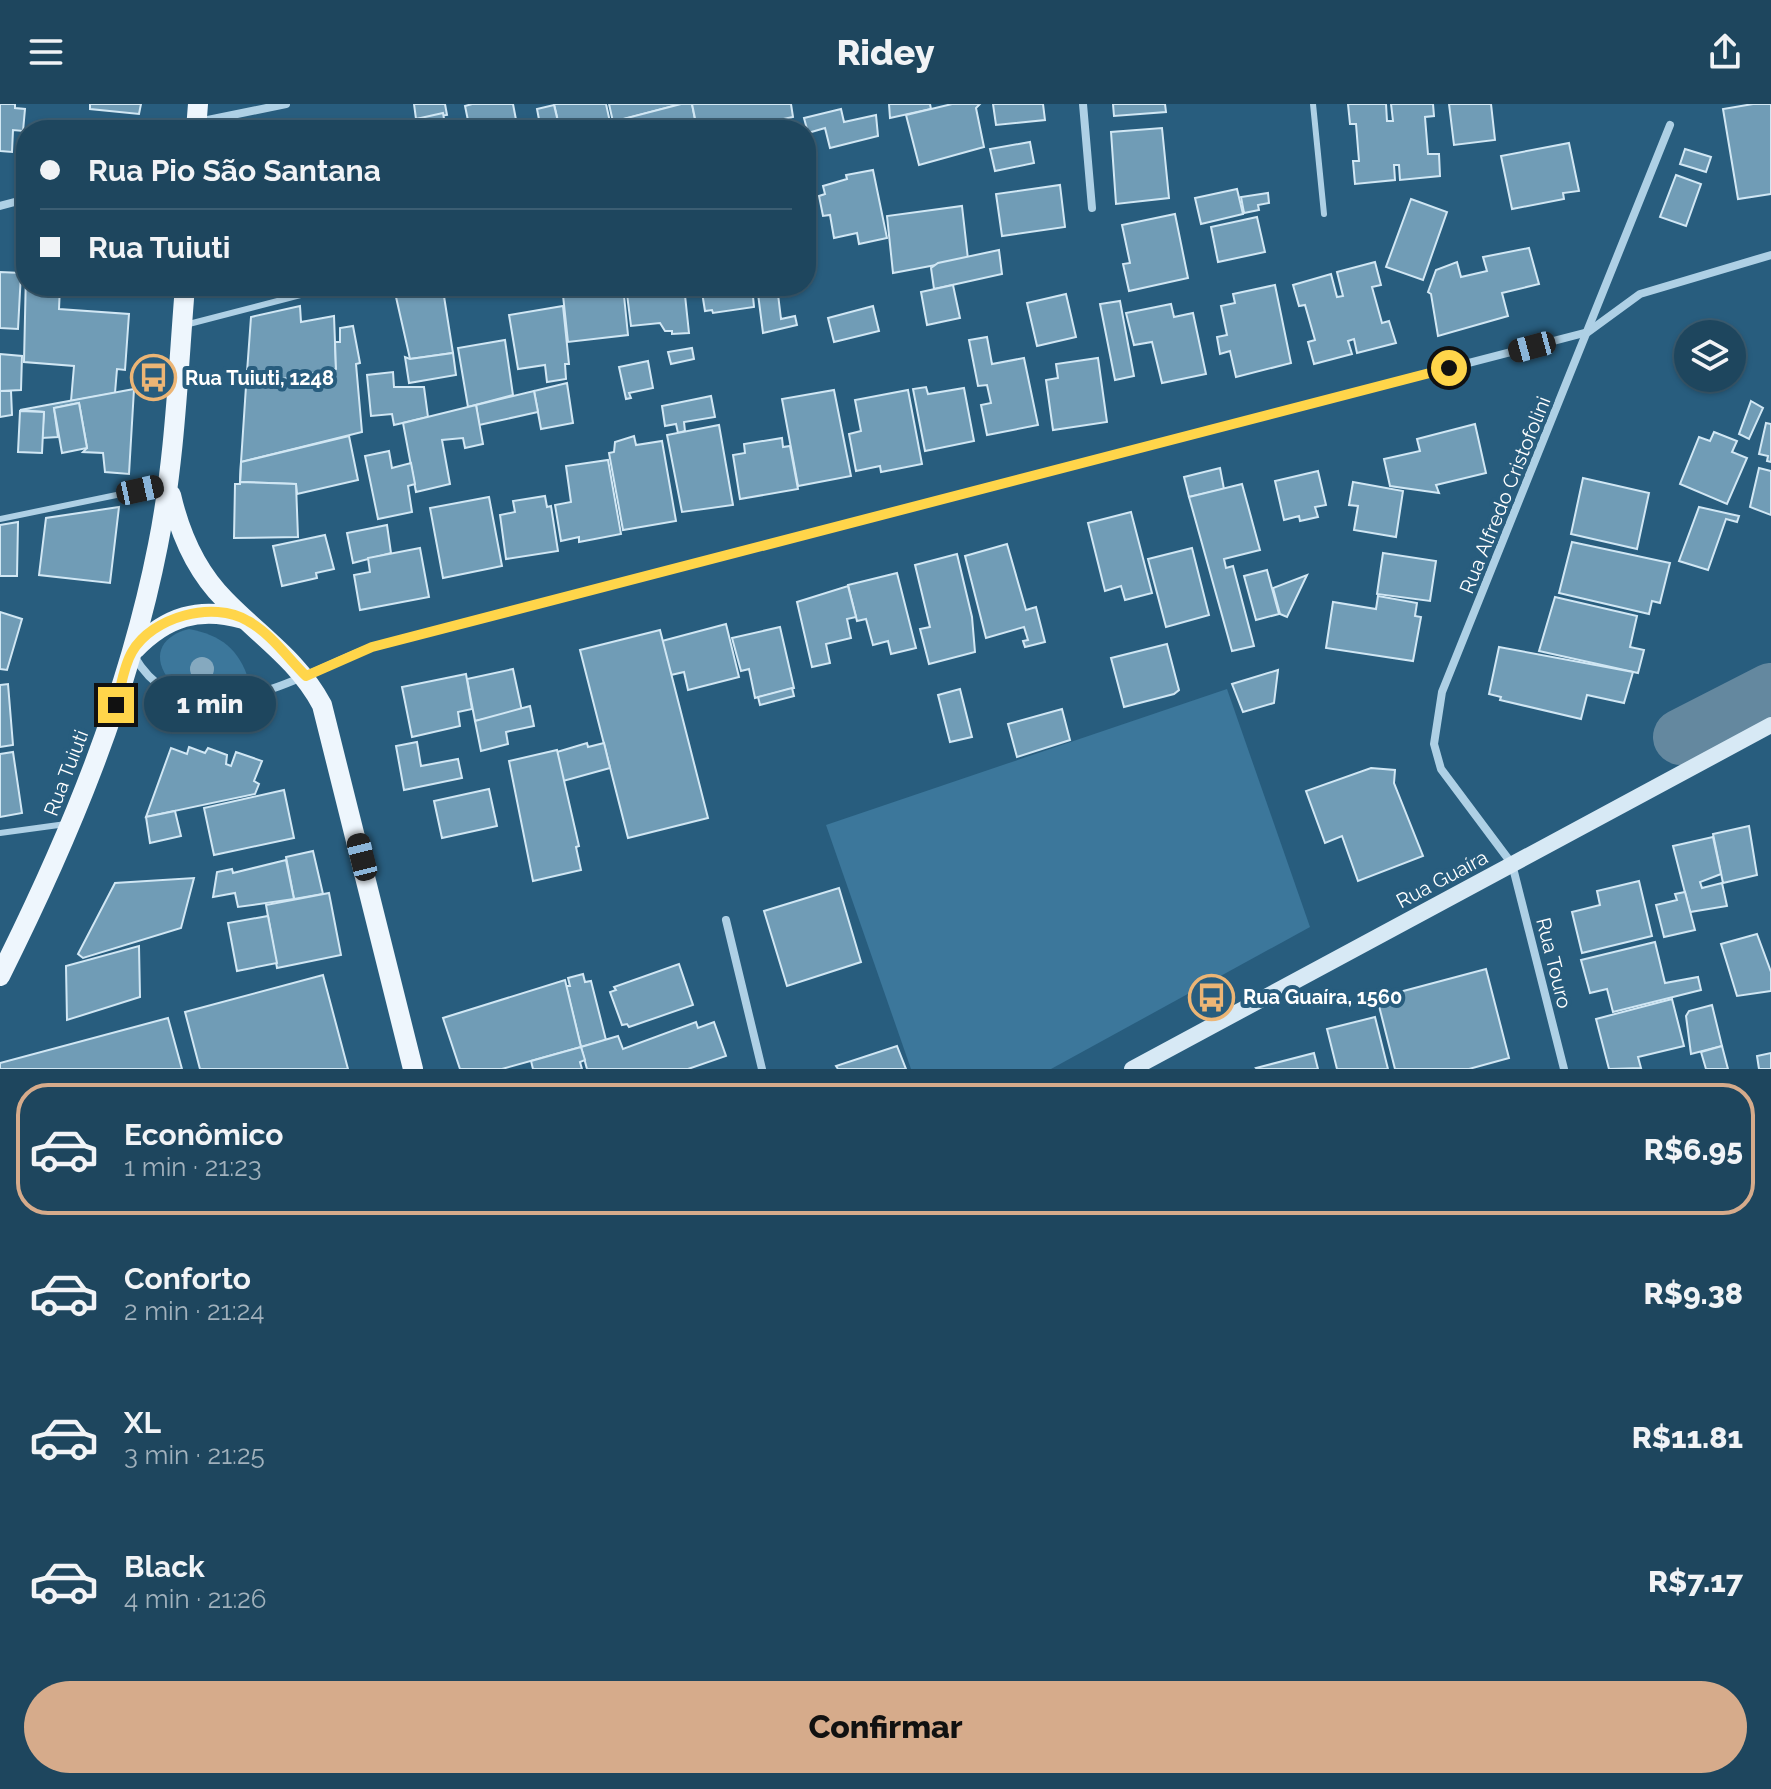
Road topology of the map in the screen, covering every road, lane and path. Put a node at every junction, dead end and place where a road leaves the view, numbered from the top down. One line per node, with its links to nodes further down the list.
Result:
1 (286, 104): 4 (street)
2 (1083, 104): 6 (street)
3 (1313, 104): 7 (lane)
4 (197, 119)
5 (1670, 125): 12 (street, Rua Alfredo Cristofolini)
6 (1092, 208)
7 (1324, 214)
8 (1771, 255): 12 (street)
9 (184, 296): 11 (main road, Rua Tuiuti)
10 (297, 296): 11 (lane)
11 (182, 326): 13 (main road, Rua Tuiuti)
12 (1588, 332): 17 (street); 21 (street, Rua Alfredo Cristofolini)
13 (168, 484): 14 (lane); 15 (main road, Rua Tuiuti); 16 (main road, Rua Tuiuti)
14 (0, 519)
15 (247, 620): 16 (main road); 17 (main road, Rua Tuiuti)
16 (132, 651): 17 (street); 19 (main road, Rua Tuiuti)
17 (306, 676): 24 (main road)
18 (1771, 725): 21 (street, Rua Guaíra)
19 (74, 823): 20 (lane); 23 (main road, Rua Tuiuti)
20 (0, 833)
21 (1512, 864): 26 (street, Rua Guaíra); 27 (street, Rua Touro)
22 (726, 920): 25 (street)
23 (0, 976)
24 (413, 1069)
25 (762, 1069)
26 (1132, 1069)
27 (1564, 1069)

